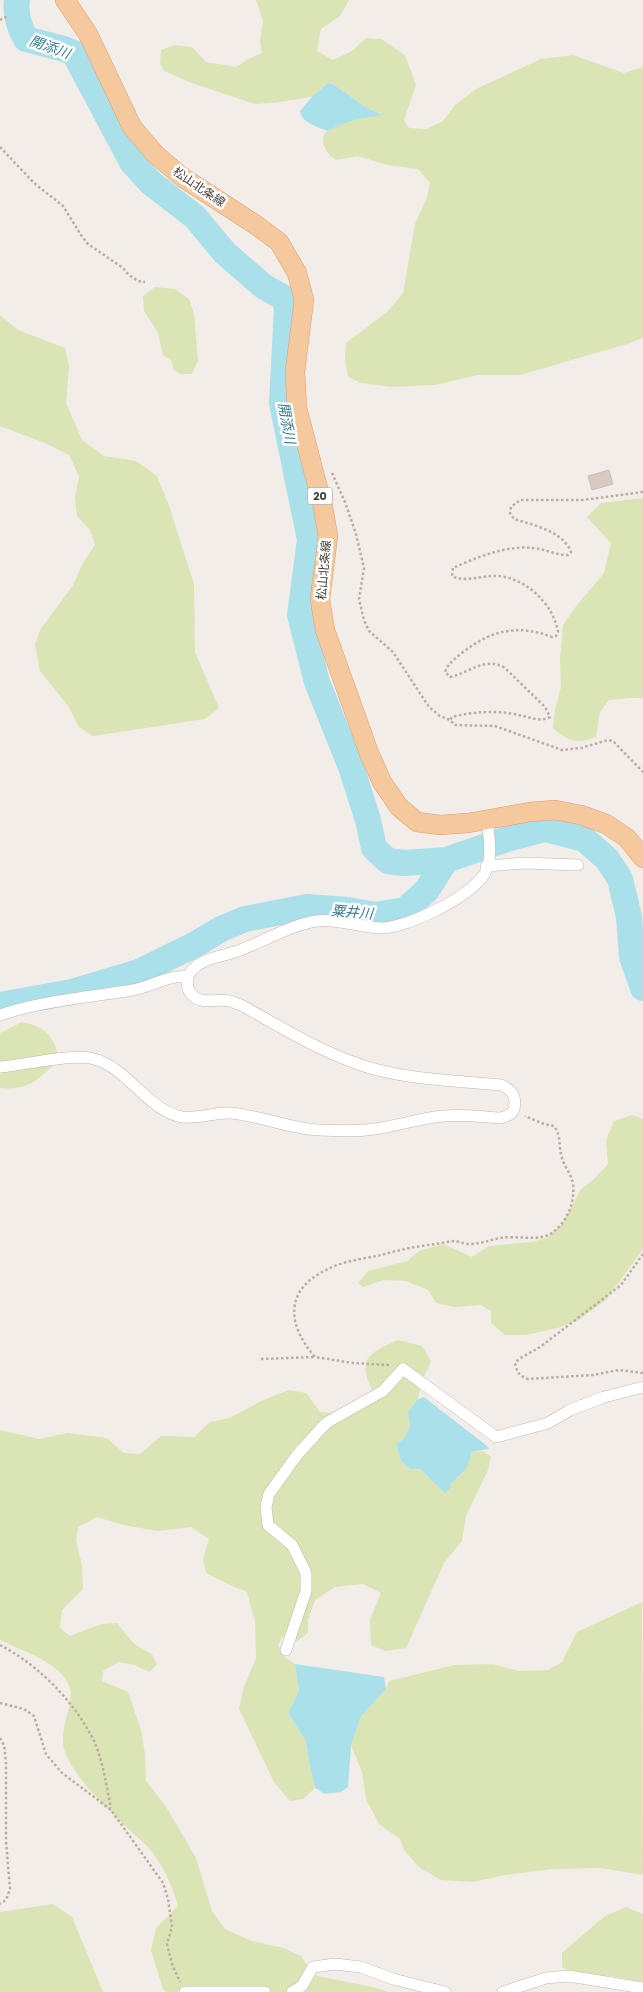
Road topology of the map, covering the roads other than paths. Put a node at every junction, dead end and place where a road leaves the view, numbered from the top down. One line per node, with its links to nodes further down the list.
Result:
1 (65, 0): 2 (main road, 松山北条線 / 20)
2 (487, 827): 3 (main road, 松山北条線 / 20); 4 (street)
3 (643, 858)
4 (488, 860): 5 (street); 6 (street)
5 (578, 865)
6 (188, 977): 7 (street); 8 (street)
7 (0, 1014)
8 (0, 1067)
9 (643, 1386): 10 (street)
10 (286, 1650)
11 (643, 1988): 16 (street)
12 (185, 1992): 13 (street)
13 (265, 1992)
14 (292, 1992): 15 (street)
15 (445, 1992)
16 (503, 1992)

